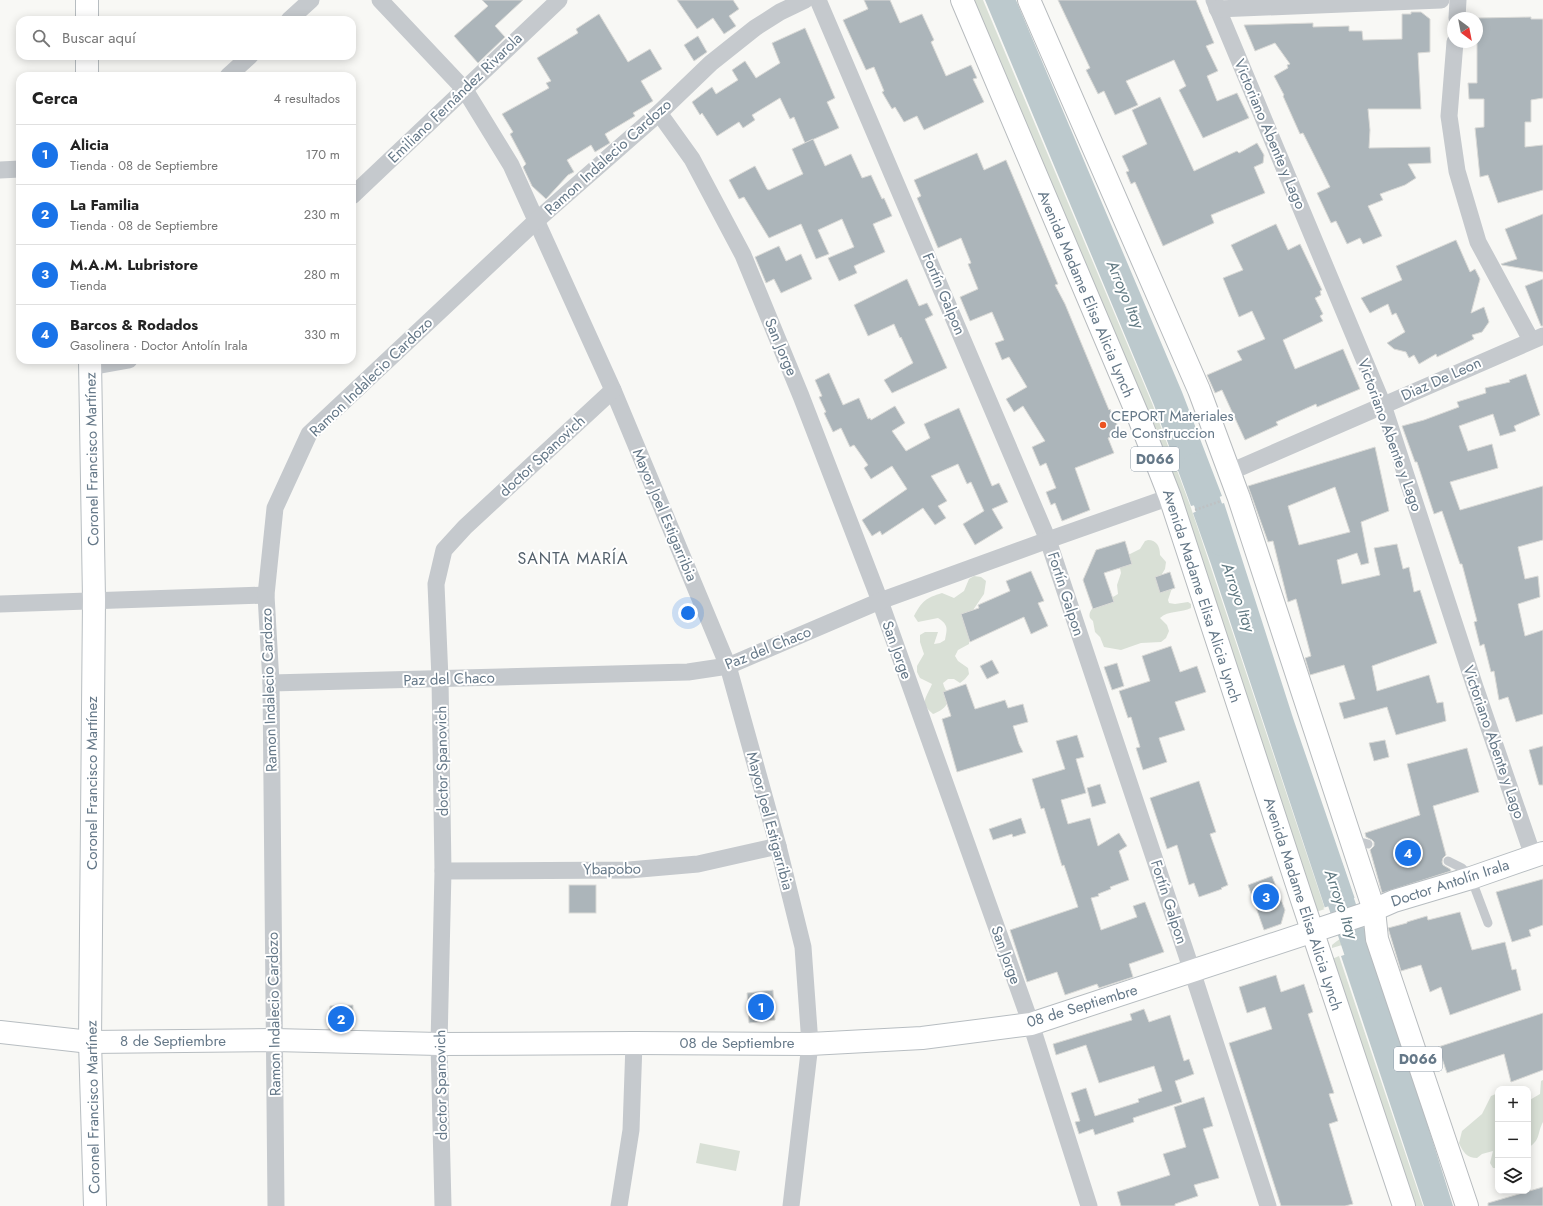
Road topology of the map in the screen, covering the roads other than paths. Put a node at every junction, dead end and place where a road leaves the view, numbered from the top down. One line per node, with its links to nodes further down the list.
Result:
1 (87, 0): 13 (main road)
2 (311, 0): 14 (street)
3 (380, 0): 20 (street, Mayor Joel Estigarribia)
4 (559, 0): 20 (street, Emiliano Fernández Rivarola)
5 (805, 0): 21 (street, Ramon Indalecio Cardozo)
6 (818, 0): 32 (street, Fortín Galpon)
7 (962, 0): 31 (main road, Avenida Madame Elisa Alicia Lynch / D066)
8 (1029, 0): 30 (main road, D066)
9 (1441, 0): 11 (street)
10 (1458, 0): 12 (street)
11 (1216, 5): 29 (street, Victoriano Abente y Lago)
12 (1457, 12)
13 (87, 16)
14 (293, 16)
15 (1455, 48): 26 (street)
16 (87, 60): 18 (main road)
17 (246, 60): 19 (street)
18 (88, 72)
19 (232, 72)
20 (465, 90): 24 (street, Emiliano Fernández Rivarola); 25 (street, Mayor Joel Estigarribia)
21 (659, 113): 25 (street, Ramon Indalecio Cardozo); 35 (street, San Jorge)
22 (16, 169): 23 (street)
23 (0, 170)
24 (356, 192)
25 (537, 220): 28 (street, Mayor Joel Estigarribia); 33 (street, Ramon Indalecio Cardozo)
26 (1537, 338): 29 (street, Diaz De Leon)
27 (90, 364): 34 (main road, Coronel Francisco Martínez)
28 (612, 390): 37 (street, Mayor Joel Estigarribia); 38 (street, doctor Spanovich)
29 (1383, 405): 30 (street, Diaz De Leon); 41 (street, Victoriano Abente y Lago)
30 (1230, 472): 45 (main road, D066)
31 (1170, 498): 32 (street, Paz del Chaco); 47 (main road, Avenida Madame Elisa Alicia Lynch / D066)
32 (1048, 540): 35 (street, Paz del Chaco); 48 (street, Fortín Galpon)
33 (266, 595): 34 (street); 39 (street, Ramon Indalecio Cardozo)
34 (94, 600): 36 (street); 52 (main road, Coronel Francisco Martínez)
35 (880, 602): 37 (street, Paz del Chaco); 49 (street, San Jorge)
36 (0, 604)
37 (728, 666): 38 (street, Paz del Chaco); 40 (street, Mayor Joel Estigarribia)
38 (440, 679): 39 (street, Paz del Chaco); 43 (street, doctor Spanovich)
39 (271, 683): 51 (street, Ramon Indalecio Cardozo)
40 (778, 846): 43 (street, Ybapobo); 55 (street, Mayor Joel Estigarribia)
41 (1538, 855): 44 (main road, Doctor Antolín Irala)
42 (1448, 861): 44 (lane)
43 (443, 871): 54 (street, doctor Spanovich)
44 (1471, 878): 45 (main road, Doctor Antolín Irala); 46 (lane)
45 (1366, 913): 47 (main road, Doctor Antolín Irala); 64 (main road, D066)
46 (1488, 923)
47 (1319, 928): 48 (main road); 63 (main road, Avenida Madame Elisa Alicia Lynch / D066)
48 (1192, 971): 49 (main road, 08 de Septiembre); 62 (street, Fortín Galpon)
49 (1031, 1024): 55 (main road, 08 de Septiembre); 61 (street, San Jorge)
50 (0, 1032): 52 (main road, 8 de Septiembre)
51 (274, 1040): 52 (main road, 8 de Septiembre); 54 (main road, 08 de Septiembre); 57 (street, Ramon Indalecio Cardozo)
52 (90, 1042): 56 (main road, Coronel Francisco Martínez)
53 (634, 1043): 54 (main road, 08 de Septiembre); 55 (main road, 08 de Septiembre); 59 (street)
54 (439, 1044): 58 (street, doctor Spanovich)
55 (810, 1044): 60 (street, Mayor Joel Estigarribia)
56 (95, 1206)
57 (276, 1206)
58 (443, 1206)
59 (619, 1206)
60 (791, 1206)
61 (1089, 1206)
62 (1268, 1206)
63 (1404, 1206)
64 (1467, 1206)

